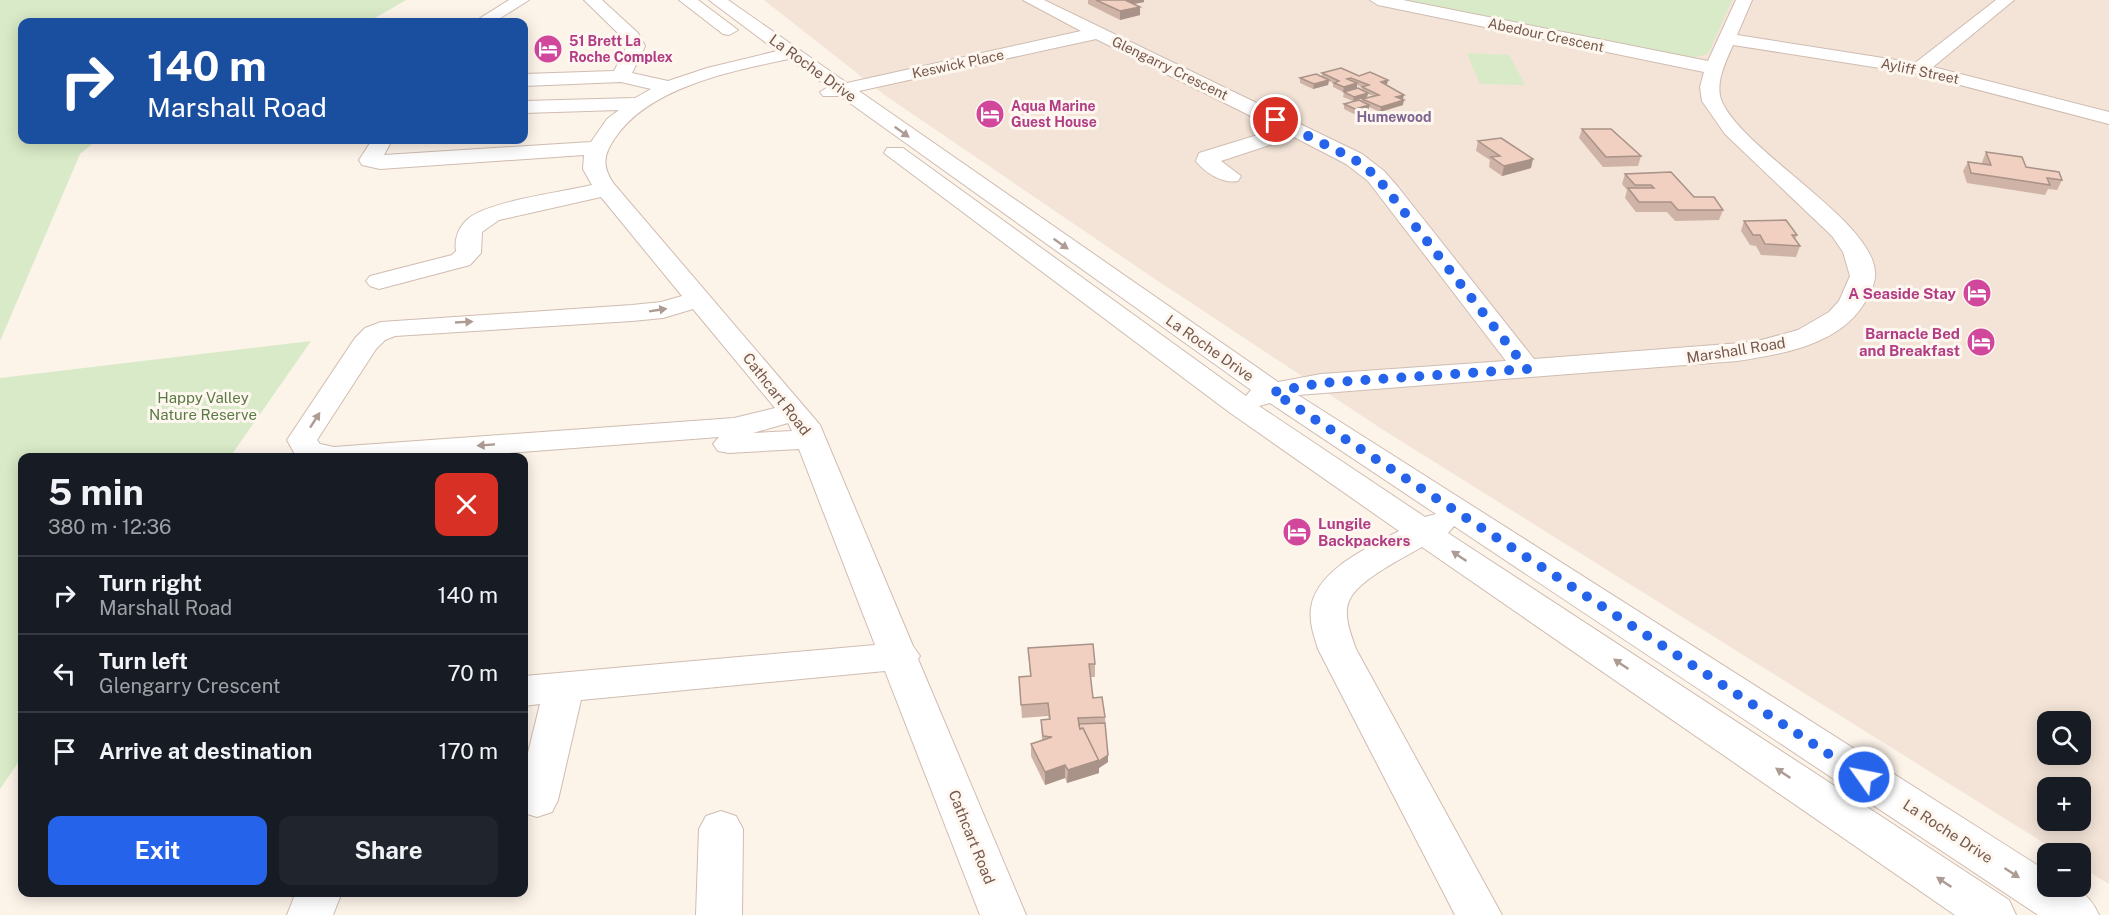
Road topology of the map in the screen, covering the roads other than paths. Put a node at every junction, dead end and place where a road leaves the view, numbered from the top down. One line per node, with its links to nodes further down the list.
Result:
1 (521, 0): 9 (street)
2 (592, 0): 15 (street)
3 (687, 0): 12 (street, La Roche Drive)
4 (717, 0): 12 (street, La Roche Drive)
5 (1031, 0): 10 (street, Glengarry Crescent)
6 (1378, 0): 13 (street, Abedour Crescent)
7 (1744, 0): 11 (street, Marshall Road)
8 (2006, 0): 14 (street)
9 (490, 18)
10 (1098, 33): 18 (street, Keswick Place); 22 (street, Glengarry Crescent)
11 (1729, 39): 13 (street, Marshall Road); 14 (street, Ayliff Street)
12 (779, 56): 17 (street); 18 (street, La Roche Drive)
13 (1714, 68): 29 (street, Marshall Road)
14 (1919, 69): 21 (street, Ayliff Street)
15 (621, 76): 16 (street); 17 (street)
16 (528, 80)
17 (672, 88): 19 (street)
18 (830, 92): 30 (street, La Roche Drive, one-way to 30); 31 (street, La Roche Drive)
19 (639, 104): 20 (street); 24 (street)
20 (528, 107)
21 (2109, 118)
22 (1296, 130): 25 (street); 29 (street, Glengarry Crescent)
23 (380, 144): 24 (street)
24 (598, 148): 26 (street, Cathcart Road)
25 (1230, 176)
26 (606, 189): 27 (street); 28 (street, Cathcart Road)
27 (379, 281)
28 (699, 299): 32 (street, Cathcart Road); 34 (street, one-way to 28)
29 (1527, 369): 30 (street, Marshall Road)
30 (1273, 392): 31 (street, Marshall Road); 37 (street, La Roche Drive)
31 (1240, 406): 38 (street, La Roche Drive)
32 (794, 412): 33 (street, Cathcart Road); 35 (street, one-way to 35)
33 (812, 439): 36 (street); 39 (street, Cathcart Road)
34 (318, 453)
35 (375, 453)
36 (528, 457)
37 (1458, 514): 38 (street); 50 (street, La Roche Drive, one-way to 50)
38 (1423, 532): 48 (street); 49 (street, La Roche Drive, one-way to 38)
39 (901, 657): 40 (street); 47 (street, Cathcart Road)
40 (564, 687): 41 (street); 42 (street)
41 (528, 691)
42 (537, 800)
43 (721, 829): 46 (street)
44 (317, 897): 45 (street)
45 (310, 915)
46 (719, 915)
47 (1003, 915)
48 (1479, 915)
49 (1993, 915)
50 (2076, 915)

